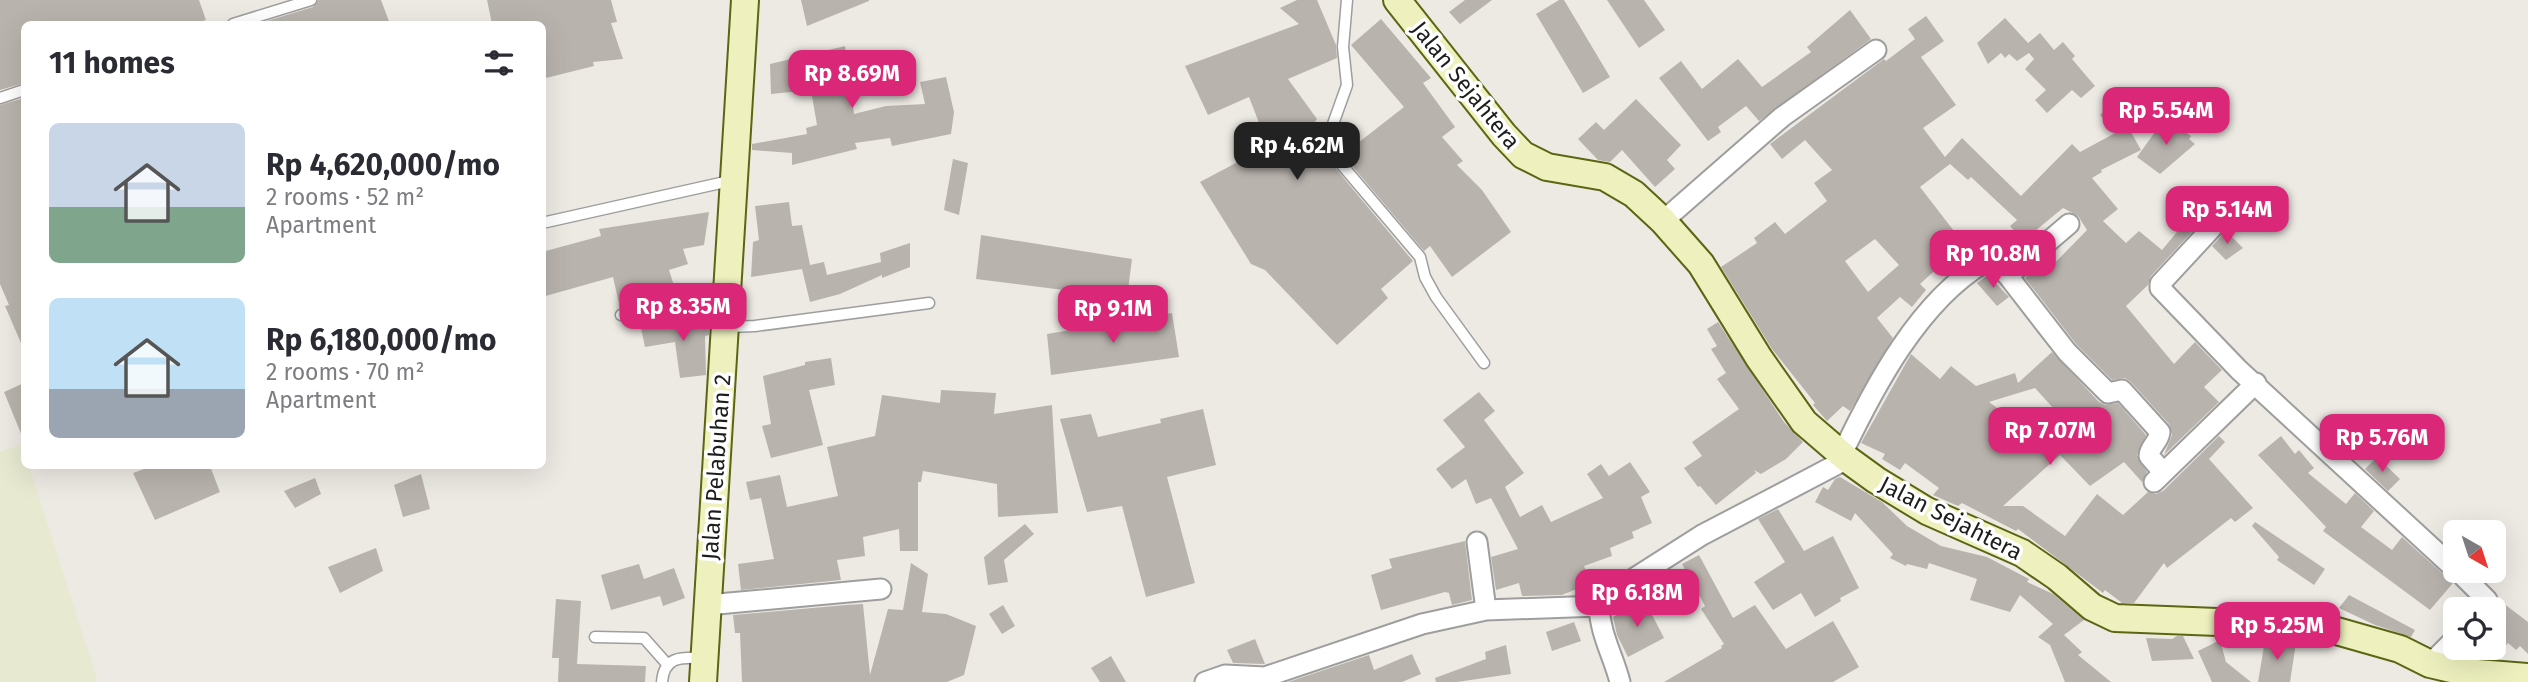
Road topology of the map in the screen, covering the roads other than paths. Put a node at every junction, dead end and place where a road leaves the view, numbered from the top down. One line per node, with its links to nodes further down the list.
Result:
1 (312, 0): 5 (lane)
2 (745, 0): 9 (street, Jalan Pelabuhan 2)
3 (1347, 0): 19 (lane)
4 (1397, 0): 11 (street, Jalan Sejahtera)
5 (243, 21)
6 (1876, 50): 11 (street)
7 (21, 91): 8 (lane)
8 (0, 98)
9 (734, 180): 12 (lane); 15 (street, Jalan Pelabuhan 2)
10 (2236, 201): 20 (street)
11 (1663, 221): 21 (street, Jalan Sejahtera)
12 (546, 222)
13 (2068, 224): 14 (street)
14 (2008, 276): 20 (street); 21 (street)
15 (727, 296): 17 (lane); 18 (street, Jalan Pelabuhan 2)
16 (929, 303): 18 (lane)
17 (621, 315)
18 (726, 327): 27 (street, Jalan Pelabuhan 2)
19 (1484, 363)
20 (2256, 383): 23 (street)
21 (1845, 457): 28 (street); 33 (street, Jalan Sejahtera)
22 (1477, 541): 29 (street)
23 (2443, 558)
24 (2469, 583): 26 (street)
25 (881, 589): 27 (street)
26 (2484, 597)
27 (708, 605): 34 (street, Jalan Pelabuhan 2)
28 (1599, 606): 29 (street); 39 (street)
29 (1486, 610): 36 (street)
30 (595, 637): 32 (lane)
31 (2443, 651): 33 (street)
32 (667, 664): 34 (lane); 37 (lane)
33 (2430, 664): 35 (street, Jalan Sejahtera)
34 (703, 670)
35 (2528, 677)
36 (1226, 679): 38 (street)
37 (662, 682)
38 (1205, 682)
39 (1620, 682)

